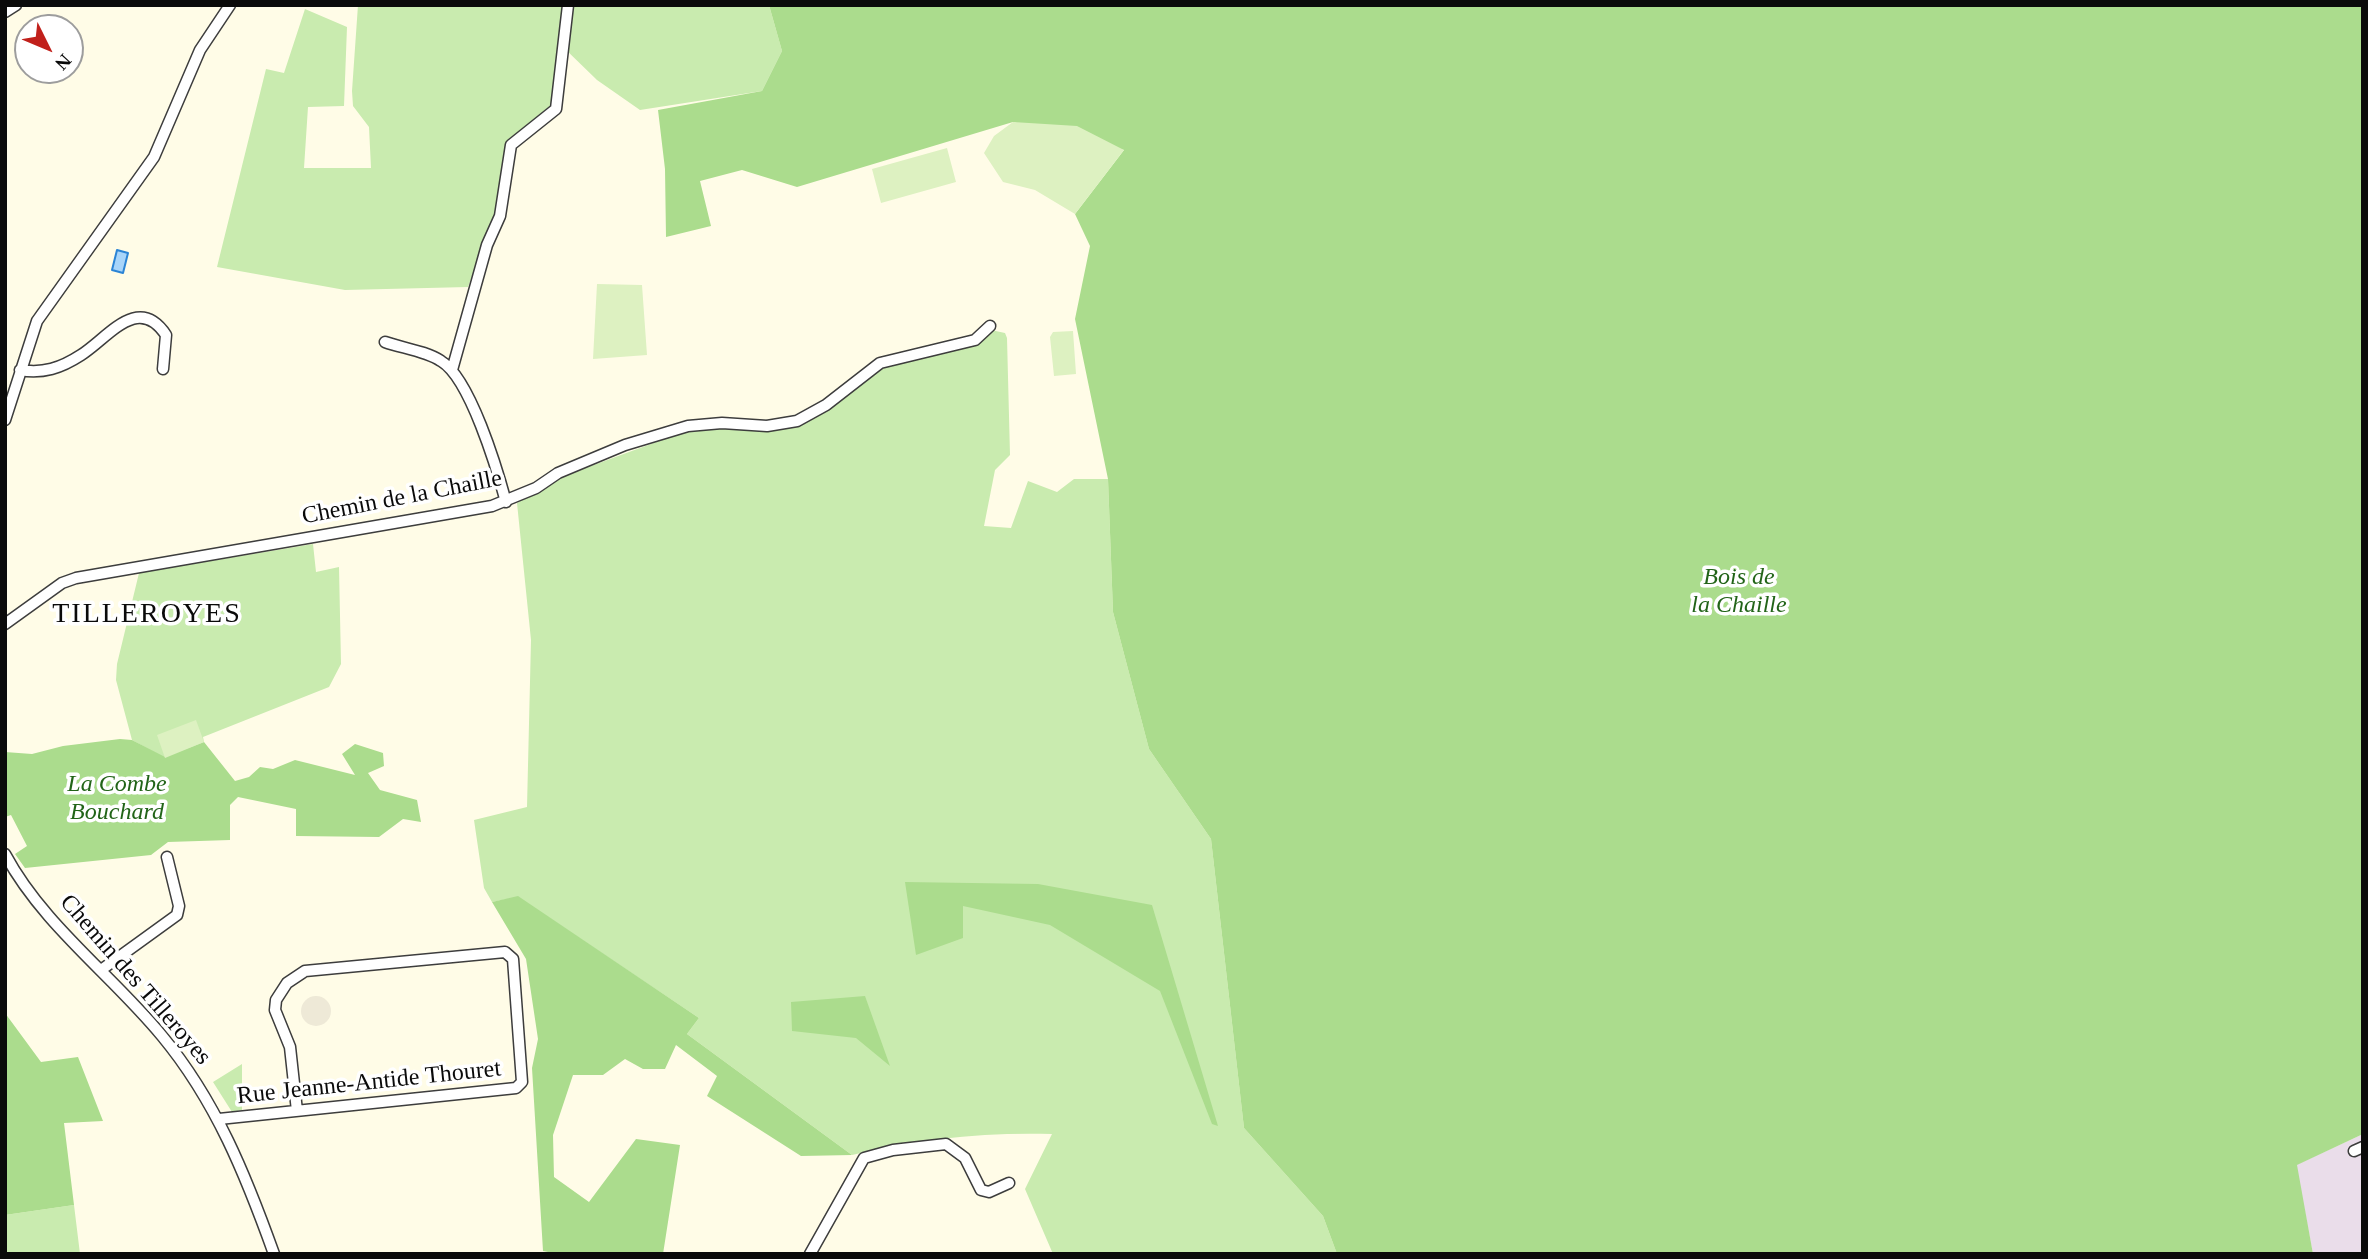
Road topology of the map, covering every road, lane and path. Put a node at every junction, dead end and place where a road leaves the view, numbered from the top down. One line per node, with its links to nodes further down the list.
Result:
1 (16, 5): 4 (street)
2 (230, 5): 8 (street)
3 (568, 5): 9 (street)
4 (5, 12)
5 (990, 326): 11 (street, Chemin de la Chaille)
6 (385, 342): 9 (street)
7 (163, 369): 8 (street)
8 (20, 370): 10 (street)
9 (452, 370): 11 (street)
10 (5, 420)
11 (506, 502): 12 (street, Chemin de la Chaille)
12 (5, 624)
13 (5, 854): 15 (street, Chemin des Tilleroyes)
14 (167, 858): 15 (street)
15 (100, 971): 17 (street, Chemin des Tilleroyes)
16 (297, 1111): 16 (street, Rue Jeanne-Antide Thouret); 17 (street, Rue Jeanne-Antide Thouret)
17 (219, 1119): 19 (street, Chemin des Tilleroyes)
18 (1009, 1183): 20 (street)
19 (274, 1254)
20 (810, 1254)

